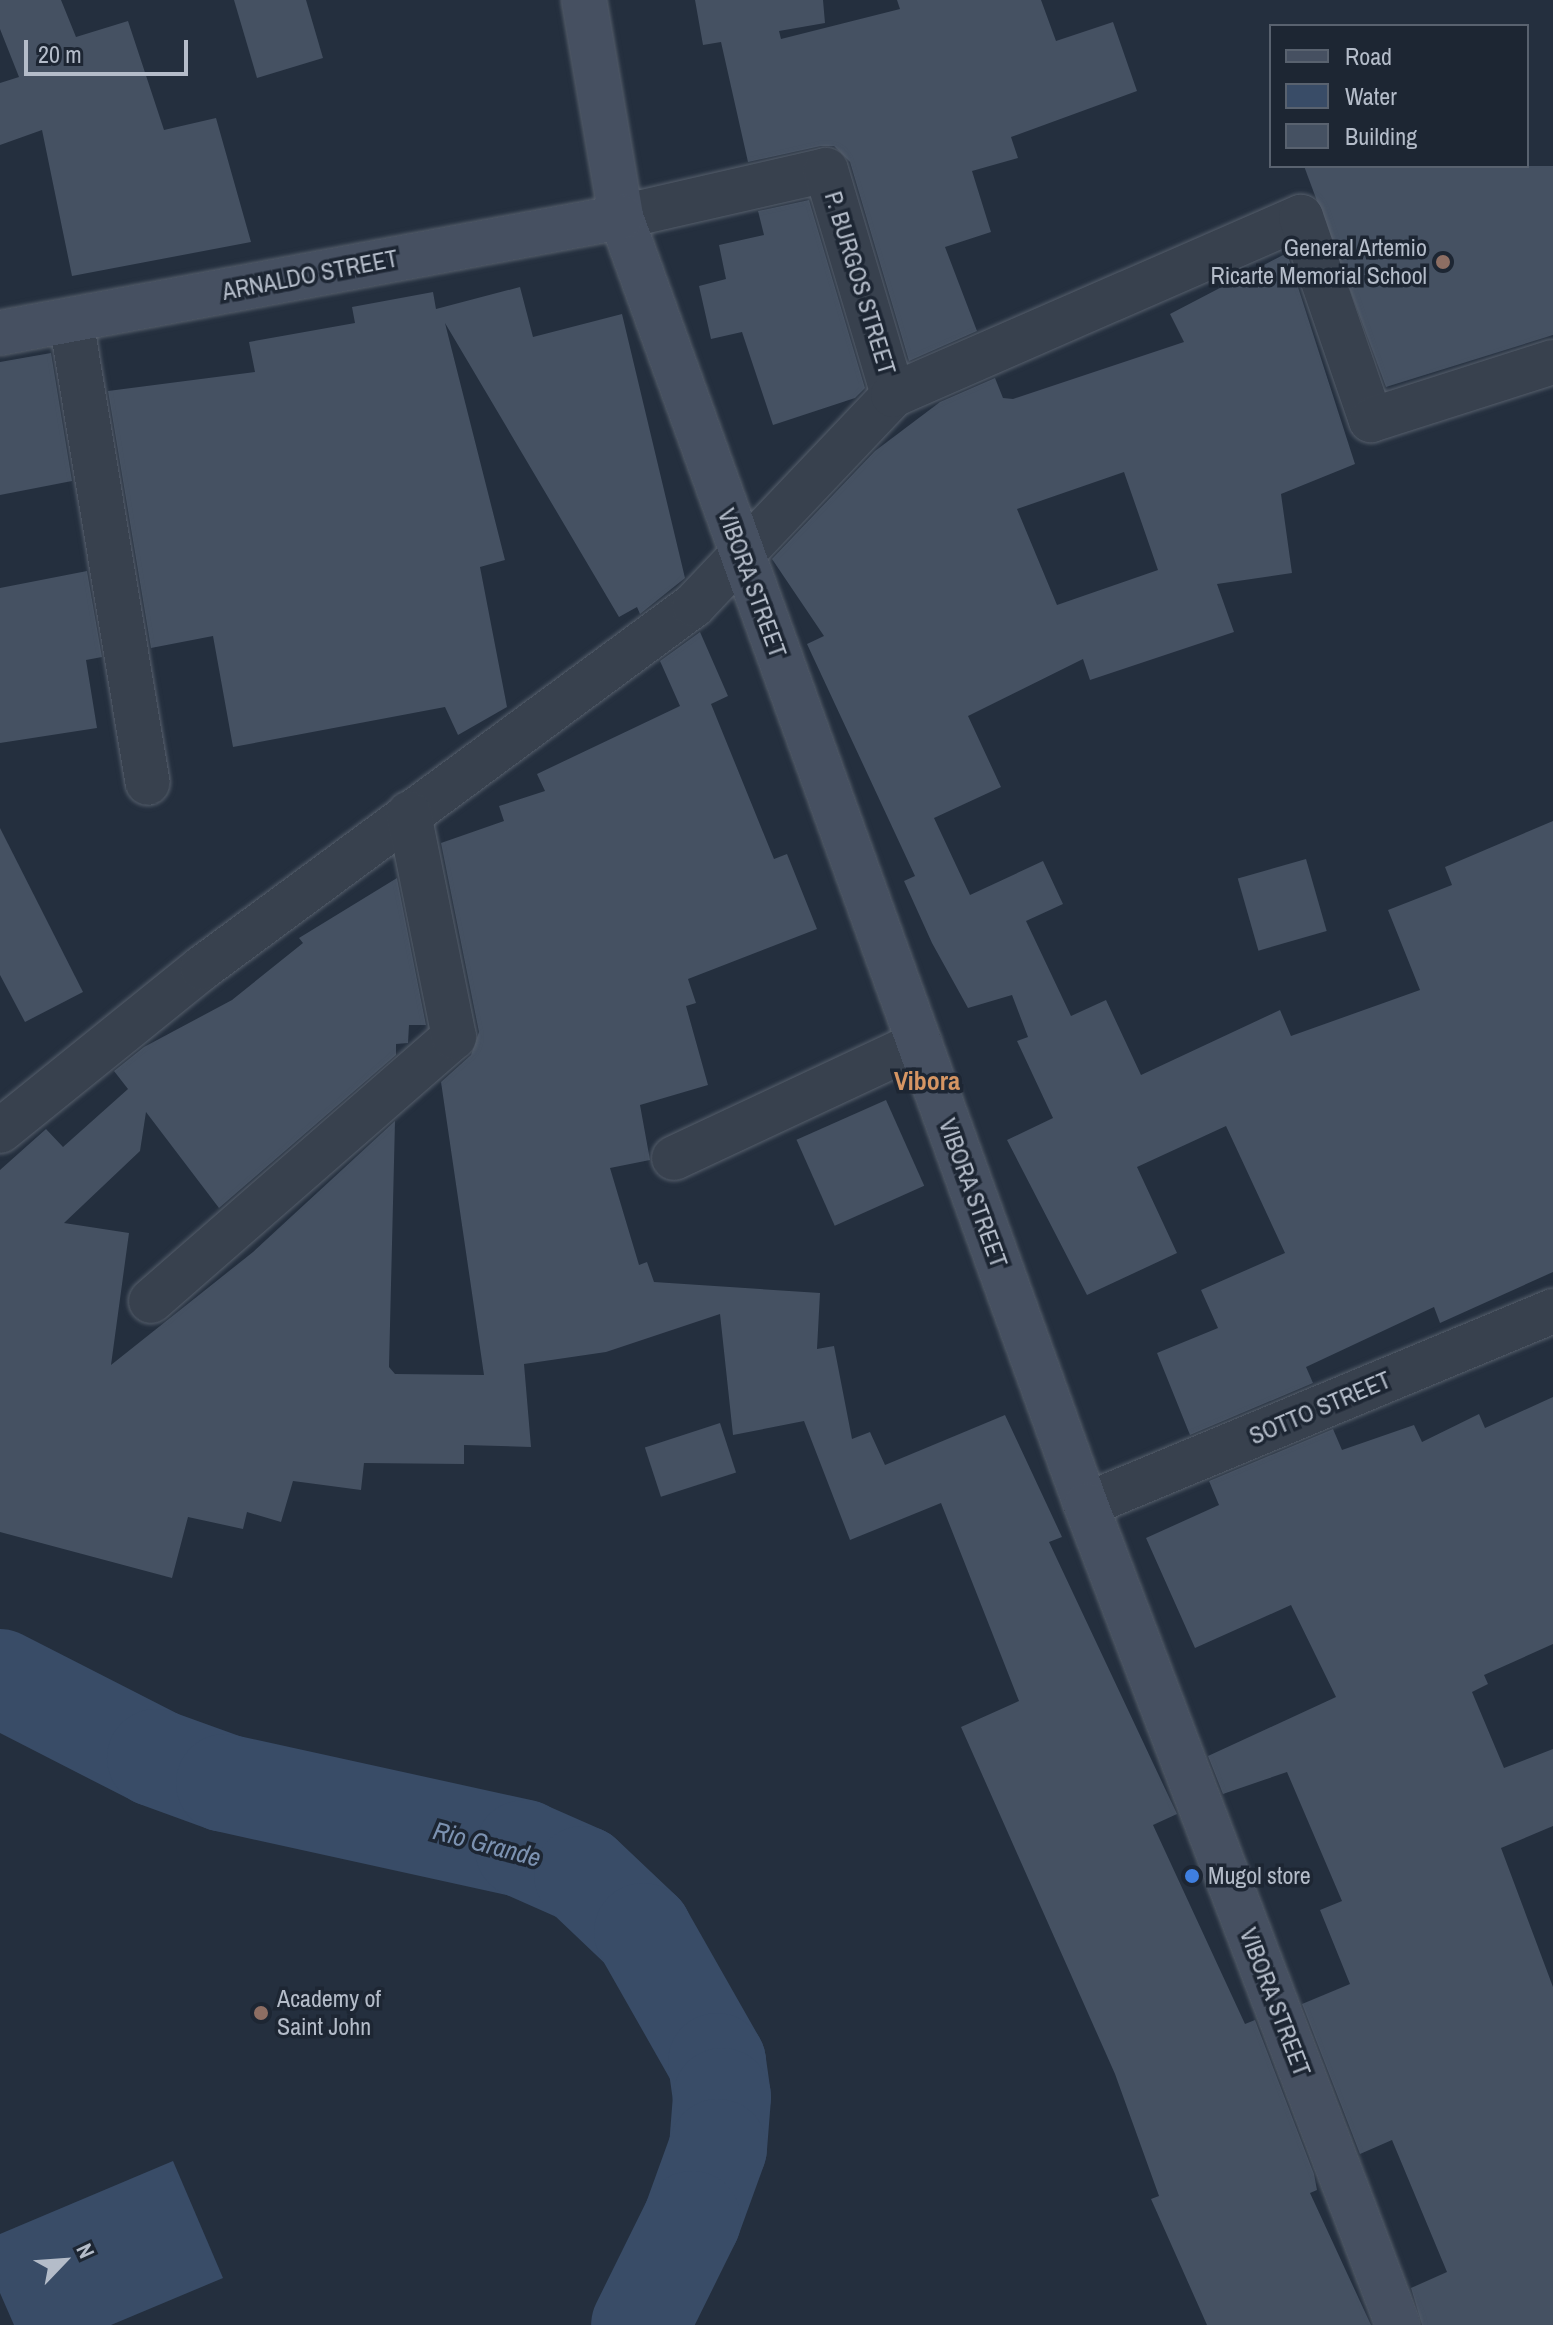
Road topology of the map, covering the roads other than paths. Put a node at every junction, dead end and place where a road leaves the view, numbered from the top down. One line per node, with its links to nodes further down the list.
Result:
1 (584, 0): 2 (street, VIBORA STREET)
2 (621, 217): 3 (street, ARNALDO STREET); 6 (street, P. BURGOS STREET); 7 (street, VIBORA STREET)
3 (71, 320): 4 (street, ARNALDO STREET); 8 (street)
4 (0, 333)
5 (1553, 362): 6 (street)
6 (893, 395): 7 (street)
7 (742, 556): 9 (street); 10 (street, VIBORA STREET)
8 (148, 783)
9 (409, 813): 11 (street); 13 (street)
10 (919, 1043): 12 (street); 15 (street, VIBORA STREET)
11 (0, 1131)
12 (674, 1158)
13 (151, 1301)
14 (1553, 1311): 15 (street, SOTTO STREET)
15 (1086, 1505): 16 (street, VIBORA STREET)
16 (1398, 2325)

